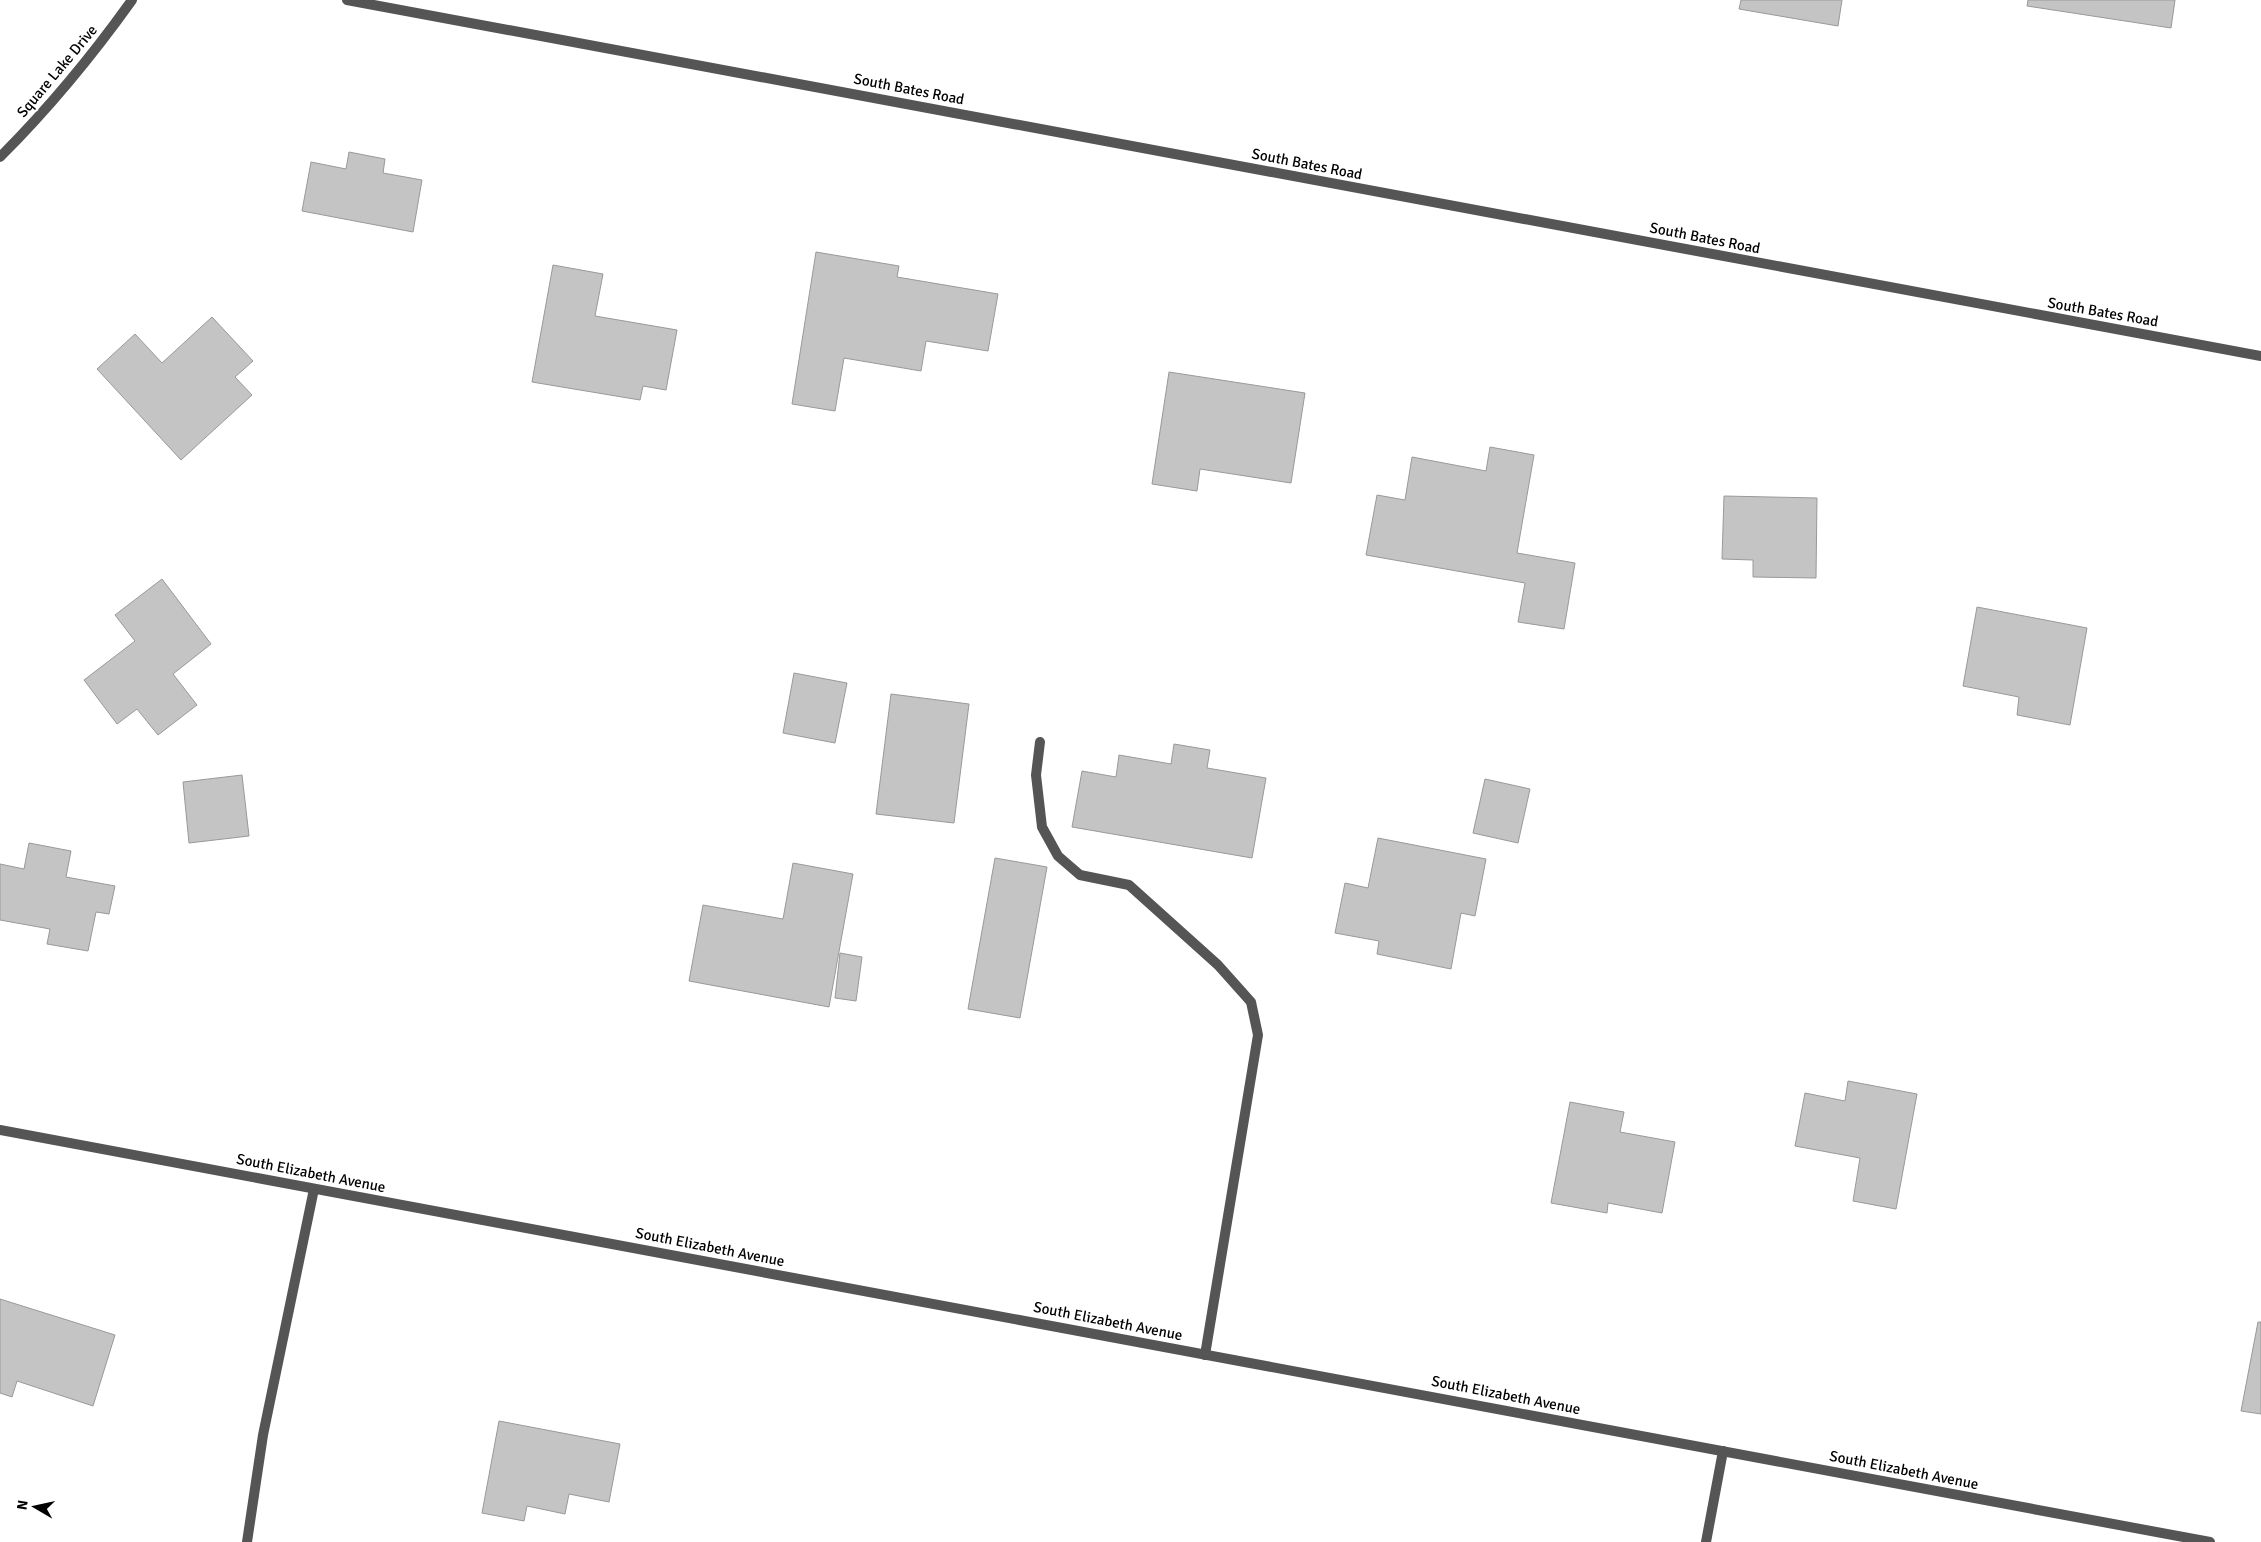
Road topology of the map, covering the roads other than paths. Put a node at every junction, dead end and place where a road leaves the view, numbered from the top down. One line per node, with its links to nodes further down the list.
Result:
1 (132, 0): 3 (street, Square Lake Drive)
2 (347, 0): 4 (street, South Bates Road)
3 (0, 157)
4 (2261, 356)
5 (1040, 742): 8 (street)
6 (0, 1130): 7 (street, South Elizabeth Avenue)
7 (314, 1189): 8 (street, South Elizabeth Avenue); 10 (street)
8 (1205, 1354): 9 (street, South Elizabeth Avenue)
9 (1723, 1451): 11 (street); 12 (street, South Elizabeth Avenue)
10 (247, 1542)
11 (1706, 1542)
12 (2210, 1542)

